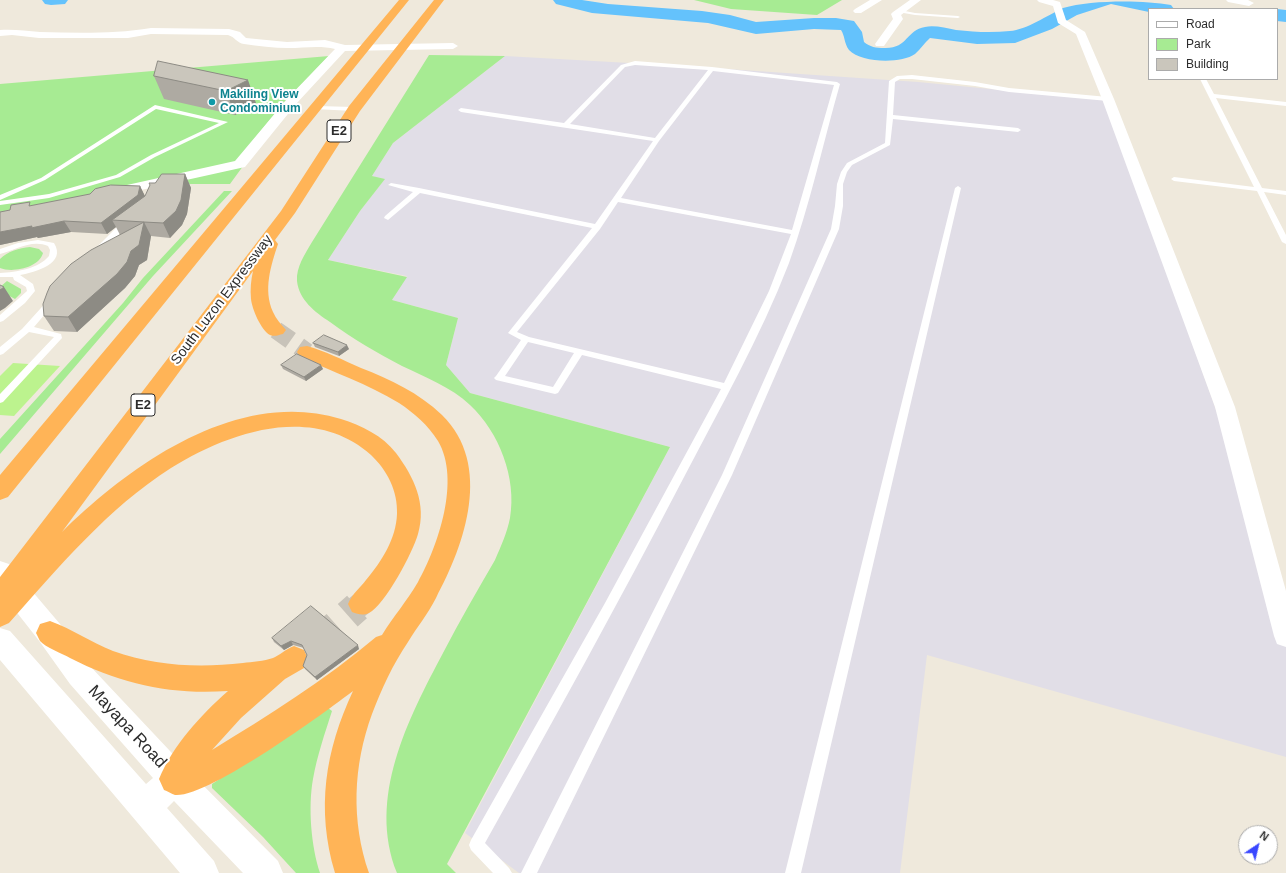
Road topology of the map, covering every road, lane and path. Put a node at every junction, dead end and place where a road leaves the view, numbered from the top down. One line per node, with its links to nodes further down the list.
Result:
1 (404, 0): 20 (highway, E2)
2 (439, 0): 21 (highway, South Luzon Expressway / E2)
3 (877, 0): 8 (street)
4 (916, 0): 9 (street)
5 (1042, 0): 18 (street)
6 (1231, 0): 7 (street)
7 (1249, 3)
8 (858, 11)
9 (900, 11): 10 (lane); 12 (street)
10 (958, 17)
11 (0, 33): 14 (street)
12 (880, 44)
13 (453, 46): 14 (street)
14 (341, 48): 36 (street)
15 (712, 69): 24 (lane); 26 (lane); 41 (lane)
16 (1203, 80): 17 (lane)
17 (1212, 96): 19 (lane); 31 (lane)
18 (1108, 99): 23 (lane); 64 (street)
19 (1286, 104)
20 (316, 108): 21 (lane); 57 (highway, E2)
21 (354, 109): 37 (highway, South Luzon Expressway / E2)
22 (461, 110): 24 (lane)
23 (890, 117): 25 (lane); 72 (lane)
24 (565, 125): 26 (lane)
25 (1018, 130)
26 (657, 140): 34 (lane)
27 (1174, 179): 31 (lane)
28 (391, 185): 30 (lane)
29 (958, 188): 73 (lane)
30 (419, 190): 39 (lane); 40 (lane)
31 (1260, 190): 32 (lane); 42 (lane)
32 (1286, 194)
33 (0, 198): 35 (lane)
34 (616, 198): 40 (lane); 41 (lane)
35 (0, 203)
36 (0, 214)
37 (286, 214): 50 (highway); 59 (highway, South Luzon Expressway / E2)
38 (135, 216): 44 (lane)
39 (388, 218)
40 (596, 227): 51 (lane)
41 (796, 233): 55 (lane)
42 (1286, 242)
43 (0, 252): 46 (lane)
44 (89, 260)
45 (0, 275): 46 (lane)
46 (16, 275): 48 (lane)
47 (58, 295): 49 (lane)
48 (0, 318)
49 (26, 329): 52 (lane); 56 (lane)
50 (276, 330)
51 (526, 339): 54 (lane); 54 (lane)
52 (0, 352)
53 (307, 352): 63 (highway)
54 (579, 352): 55 (lane)
55 (727, 387): 71 (lane)
56 (0, 400)
57 (0, 491)
58 (0, 572): 62 (main road, Mayapa Road)
59 (0, 597)
60 (361, 604): 61 (highway)
61 (0, 615)
62 (50, 633): 66 (main road, Mayapa Road); 66 (highway)
63 (398, 634): 66 (highway); 70 (highway)
64 (1286, 636)
65 (0, 640): 67 (main road)
66 (175, 779): 67 (main road); 69 (main road, Mayapa Road)
67 (144, 807): 68 (main road)
68 (202, 873)
69 (266, 873)
70 (352, 873)
71 (504, 873)
72 (529, 873)
73 (793, 873)

